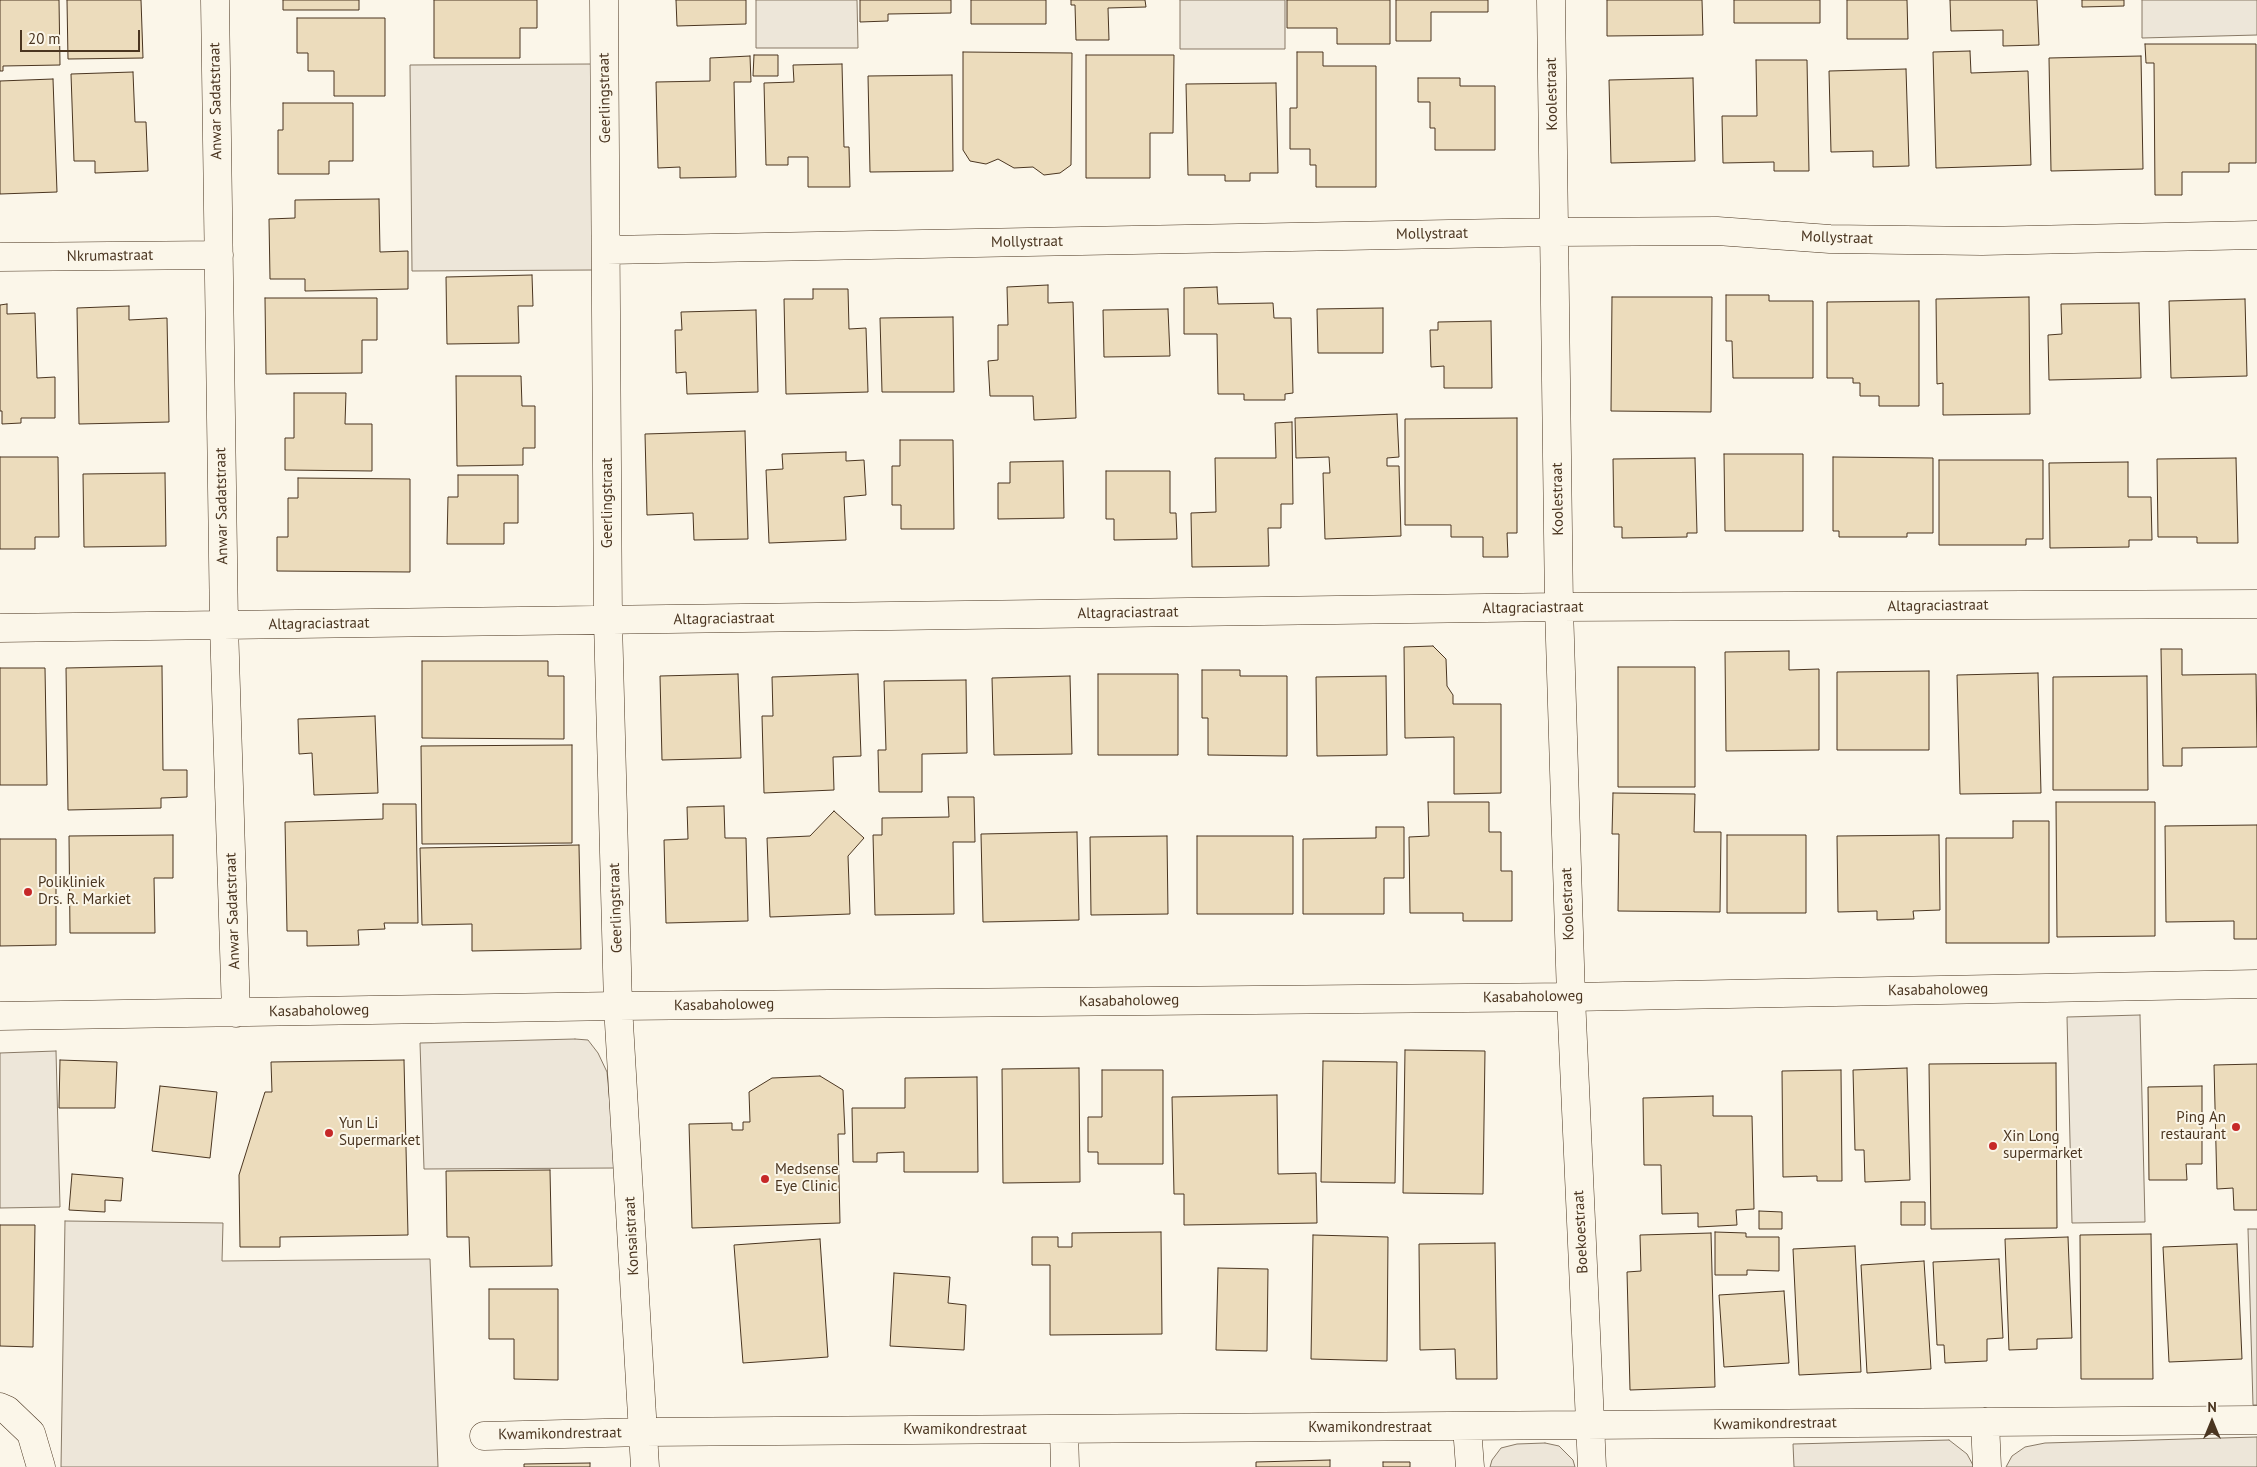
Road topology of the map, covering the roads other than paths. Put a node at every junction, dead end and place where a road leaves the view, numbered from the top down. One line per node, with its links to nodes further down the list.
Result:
1 (214, 0): 7 (street, Anwar Sadatstraat)
2 (604, 0): 6 (street, Geerlingstraat)
3 (1551, 0): 4 (street, Koolestraat)
4 (1554, 232): 5 (street, Mollystraat); 6 (street, Mollystraat); 10 (street, Koolestraat)
5 (2257, 235)
6 (607, 250): 11 (street, Geerlingstraat)
7 (219, 255): 8 (street, Nkrumastraat); 12 (street, Anwar Sadatstraat)
8 (0, 257)
9 (2257, 604): 10 (street, Altagraciastraat)
10 (1559, 607): 11 (street, Altagraciastraat); 15 (street, Koolestraat)
11 (608, 621): 12 (street, Altagraciastraat); 16 (street, Geerlingstraat)
12 (224, 625): 13 (street, Altagraciastraat); 17 (street, Anwar Sadatstraat)
13 (0, 628)
14 (2257, 984): 15 (street, Kasabaholoweg)
15 (1571, 997): 16 (street, Kasabaholoweg); 22 (street, Boekoestraat)
16 (618, 1006): 17 (street, Kasabaholoweg); 25 (street, Konsaistraat)
17 (236, 1012): 18 (street, Kasabaholoweg)
18 (0, 1016)
19 (3, 1409): 27 (street)
20 (2257, 1420): 21 (street, Kwamikondrestraat)
21 (1985, 1422): 22 (street, Kwamikondrestraat); 32 (street)
22 (1590, 1426): 23 (street, Kwamikondrestraat); 31 (street, Boekoestraat)
23 (1467, 1427): 24 (street, Kwamikondrestraat); 30 (street)
24 (1064, 1430): 25 (street, Kwamikondrestraat); 29 (street)
25 (644, 1432): 26 (street, Kwamikondrestraat); 28 (street, Konsaistraat)
26 (484, 1436)
27 (41, 1467)
28 (646, 1467)
29 (1065, 1467)
30 (1470, 1467)
31 (1592, 1467)
32 (1987, 1467)

